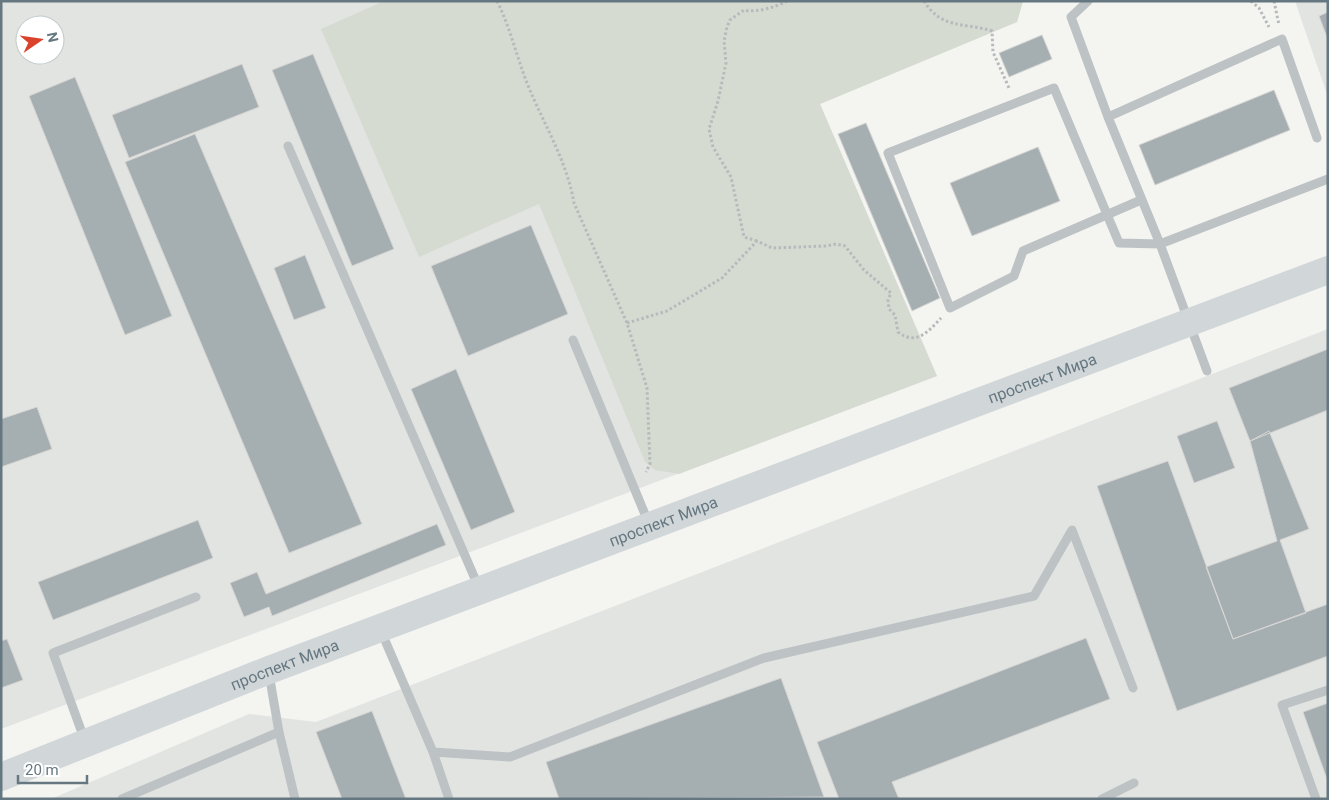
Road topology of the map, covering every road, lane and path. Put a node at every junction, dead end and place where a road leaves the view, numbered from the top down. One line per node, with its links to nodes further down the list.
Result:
1 (497, 1): 20 (path)
2 (787, 1): 15 (path)
3 (924, 1): 8 (path)
4 (1088, 1): 9 (lane)
5 (1251, 1): 7 (path)
6 (1274, 1): 7 (path)
7 (1282, 39): 9 (lane); 10 (lane)
8 (1015, 103): 14 (lane); 18 (lane)
9 (1108, 117): 13 (lane)
10 (1317, 138)
11 (288, 146): 25 (lane)
12 (1328, 179): 16 (lane)
13 (1141, 200): 14 (lane); 16 (lane)
14 (1107, 215): 16 (lane); 18 (lane)
15 (757, 241): 18 (path); 20 (path)
16 (1160, 244): 19 (lane)
17 (1328, 270): 19 (main road, проспект Мира)
18 (950, 308)
19 (1190, 322): 22 (lane); 24 (main road, проспект Мира)
20 (627, 323): 23 (path)
21 (573, 340): 24 (lane)
22 (1207, 371)
23 (644, 476)
24 (650, 526): 25 (main road, проспект Мира)
25 (480, 590): 27 (main road, проспект Мира)
26 (196, 597): 32 (lane)
27 (380, 628): 28 (main road, проспект Мира); 33 (lane)
28 (269, 670): 31 (lane); 32 (main road, проспект Мира)
29 (1133, 688): 33 (lane)
30 (1328, 690): 40 (lane)
31 (279, 732): 36 (lane); 37 (lane)
32 (86, 743): 34 (main road, проспект Мира)
33 (432, 752): 38 (lane)
34 (1, 777)
35 (1134, 783): 39 (lane)
36 (122, 799)
37 (295, 799)
38 (449, 799)
39 (1102, 799)
40 (1316, 799)

